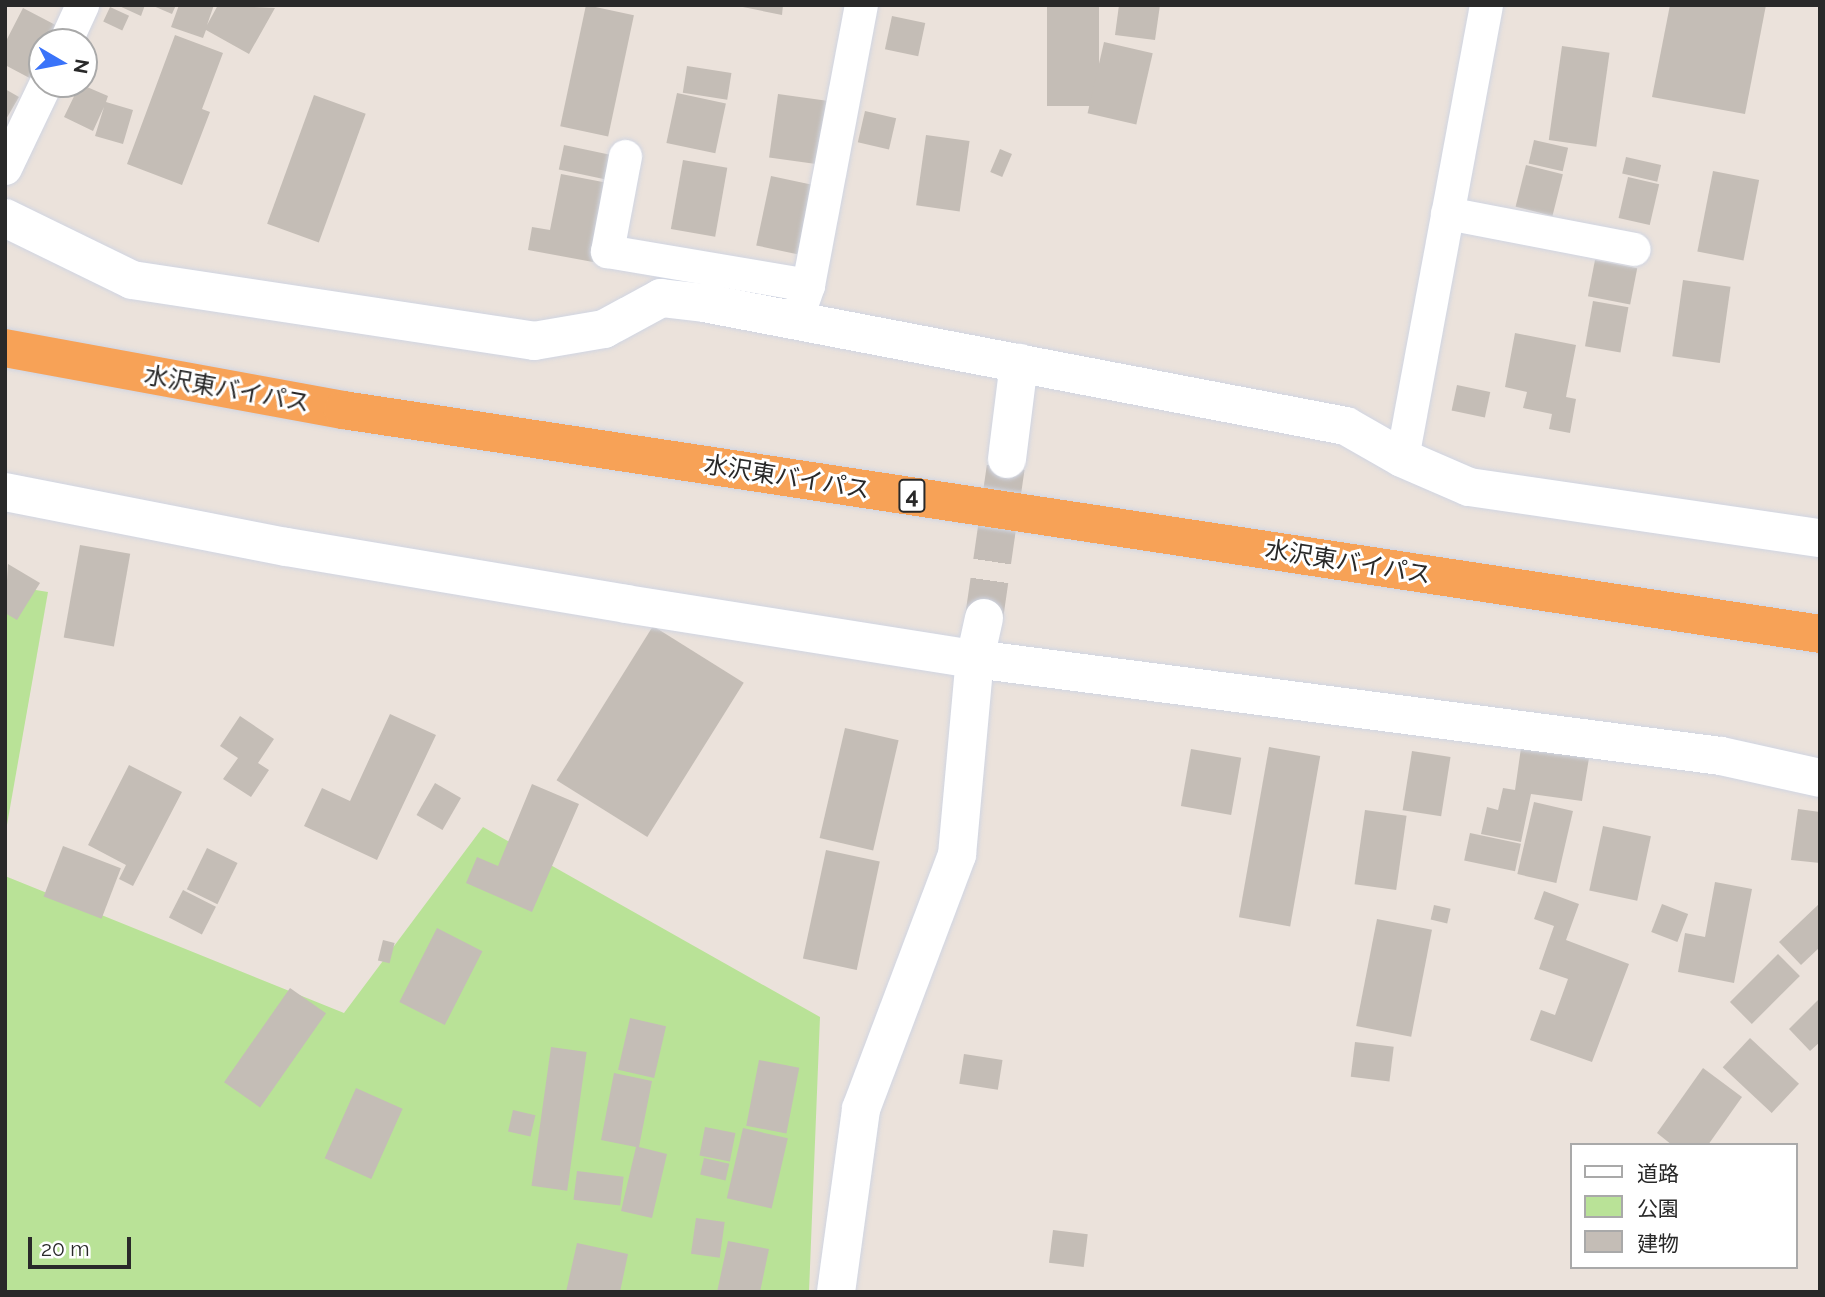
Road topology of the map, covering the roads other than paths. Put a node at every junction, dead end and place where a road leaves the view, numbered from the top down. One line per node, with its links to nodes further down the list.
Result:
1 (82, 5): 4 (street)
2 (861, 5): 11 (street)
3 (1486, 5): 8 (street)
4 (71, 28)
5 (38, 98): 7 (street)
6 (625, 156): 11 (street)
7 (5, 168)
8 (1447, 213): 10 (street); 15 (street)
9 (5, 218): 12 (street)
10 (1634, 248)
11 (808, 285): 12 (street)
12 (796, 320): 14 (street)
13 (5, 348): 20 (highway, 水沢東バイパス / 4)
14 (1019, 363): 15 (street); 16 (street)
15 (1402, 458): 18 (street)
16 (1007, 459)
17 (5, 492): 21 (street)
18 (1820, 538)
19 (984, 618): 21 (street)
20 (1820, 634)
21 (975, 659): 22 (street); 23 (street)
22 (1820, 778)
23 (836, 1292)

